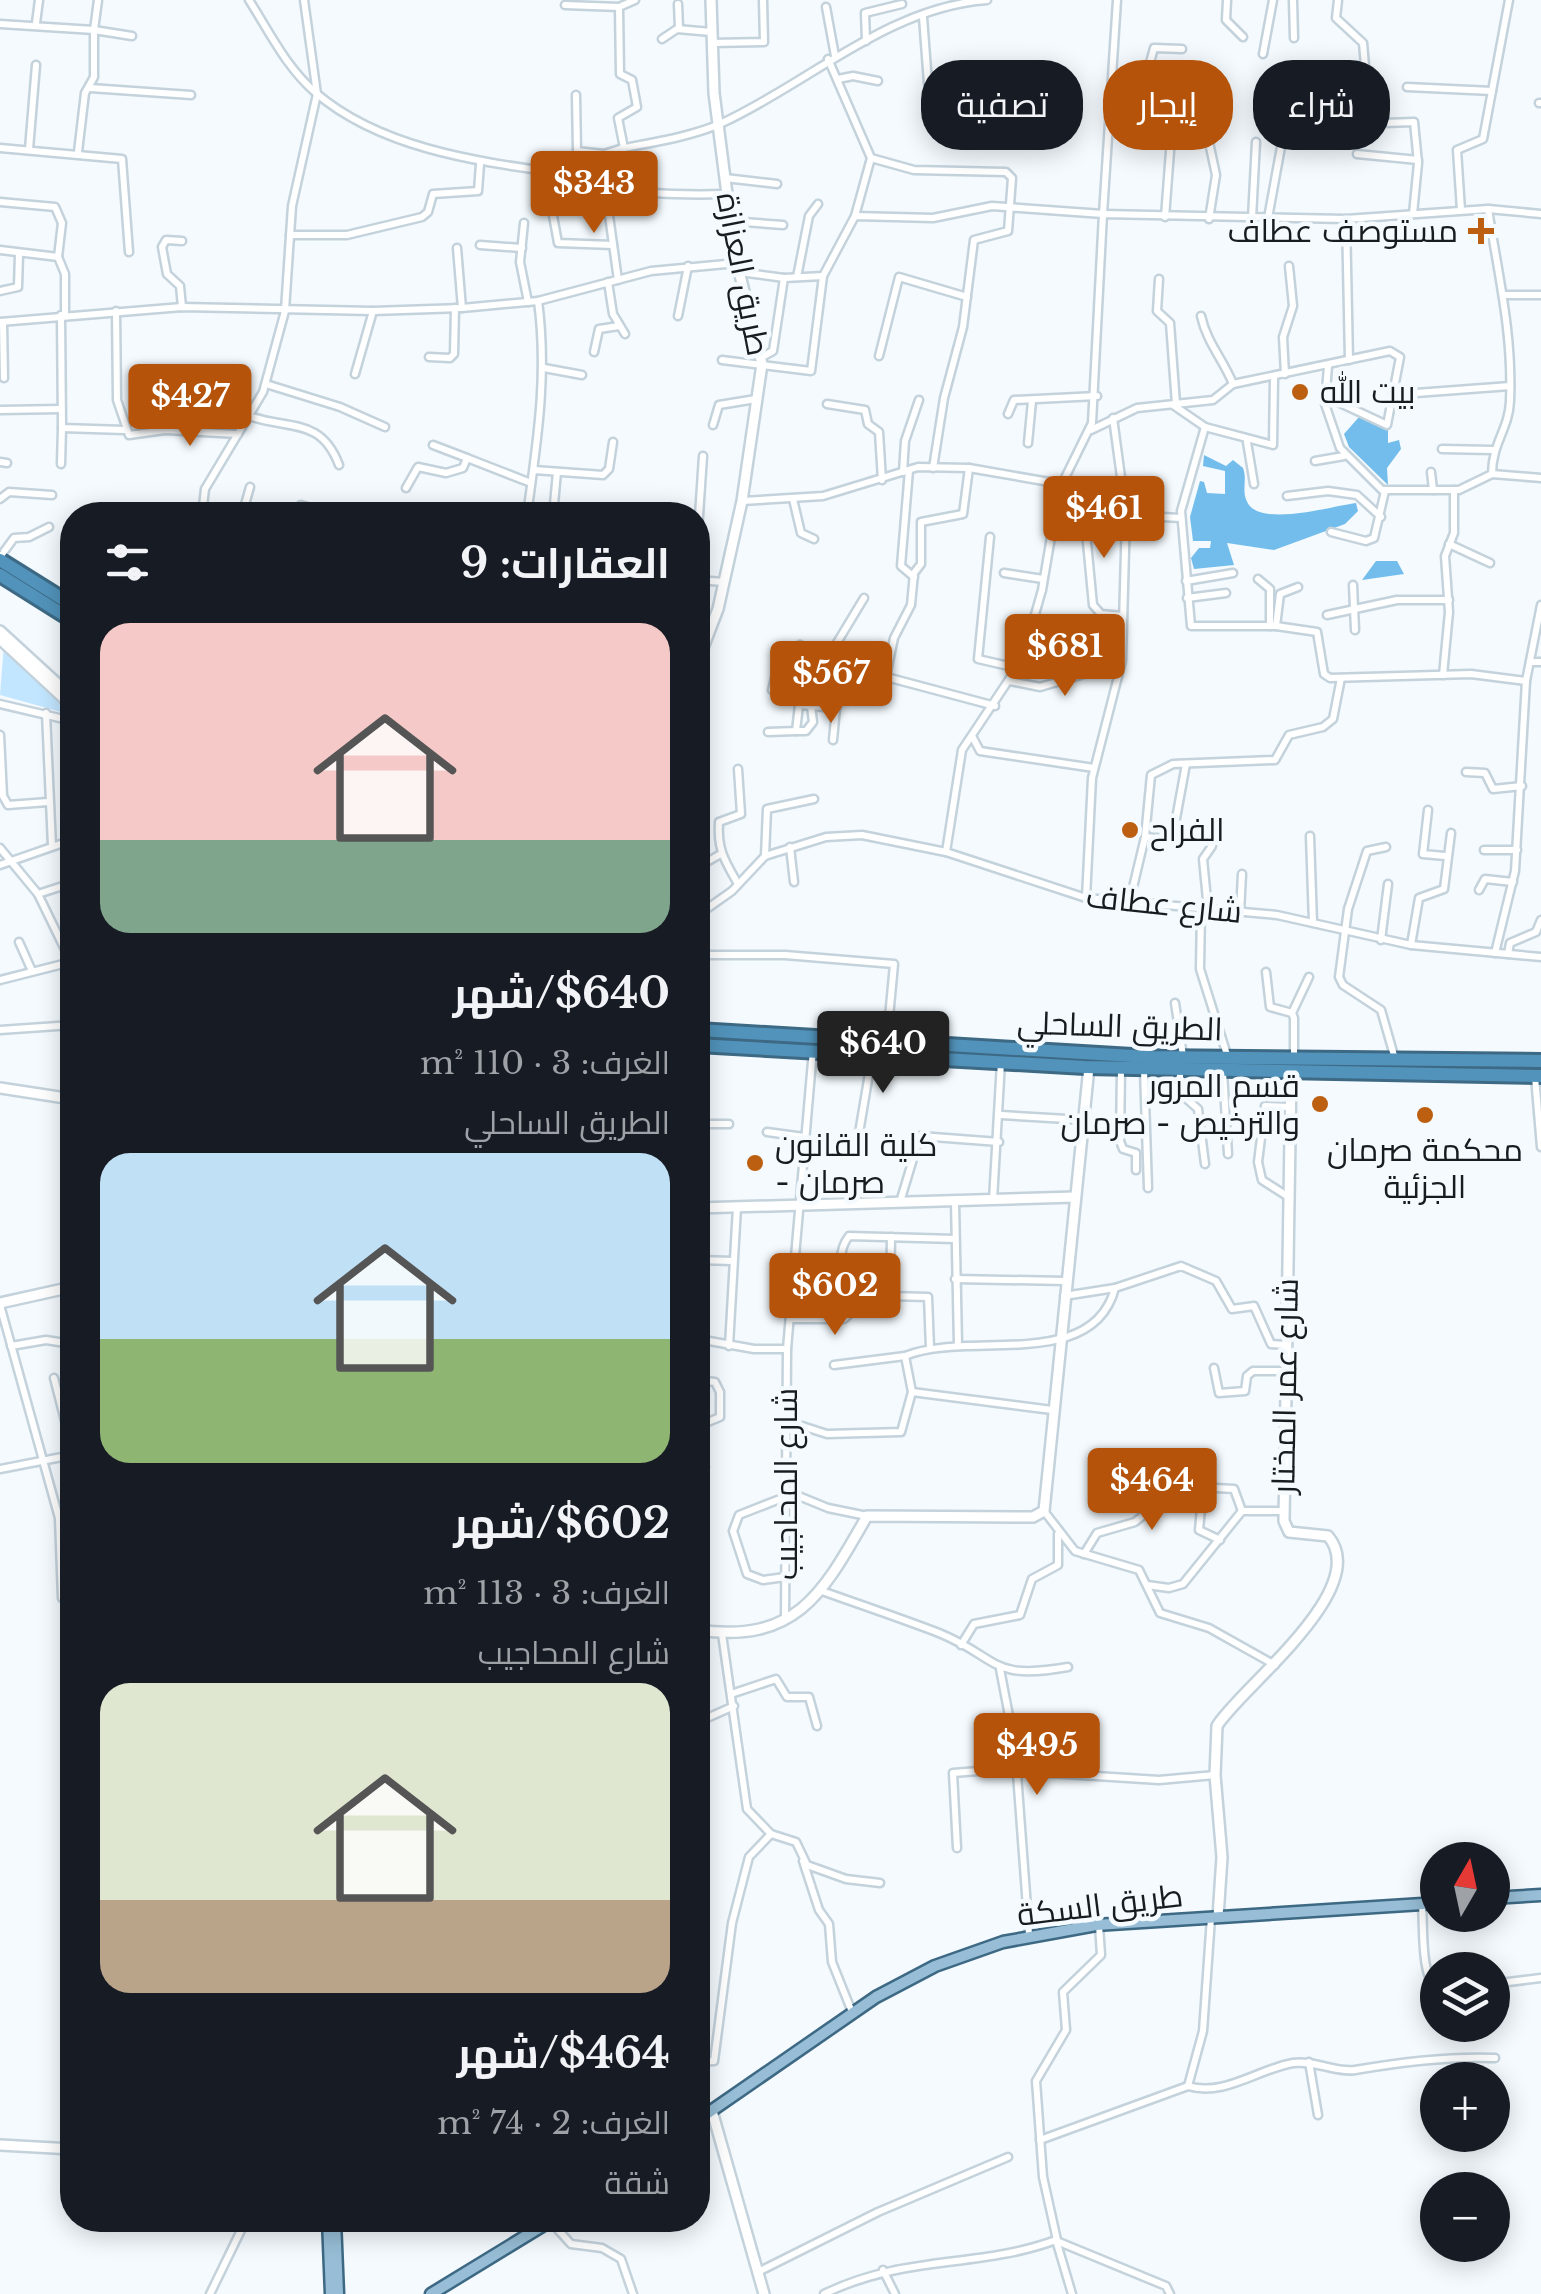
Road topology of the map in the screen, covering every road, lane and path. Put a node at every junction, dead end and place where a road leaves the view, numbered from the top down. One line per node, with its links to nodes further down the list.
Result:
1 (39, 0): 23 (street)
2 (98, 0): 25 (street)
3 (249, 0): 45 (street)
4 (304, 0): 45 (street)
5 (635, 0): 19 (street)
6 (711, 0): 28 (street, طريق العزازة)
7 (763, 0): 28 (street)
8 (988, 0): 15 (street)
9 (1117, 0): 36 (street)
10 (1227, 0): 27 (street)
11 (1273, 0): 33 (street)
12 (1293, 0): 29 (street)
13 (1338, 0): 38 (street)
14 (1509, 0): 44 (street)
15 (959, 1): 21 (street)
16 (678, 4): 24 (street)
17 (902, 4): 31 (street)
18 (566, 5): 19 (street)
19 (620, 6): 51 (street)
20 (826, 8): 34 (street)
21 (923, 18): 31 (street); 35 (street)
22 (0, 24): 23 (street)
23 (36, 24): 25 (street)
24 (680, 28): 28 (street); 30 (street)
25 (94, 30): 26 (street); 43 (street)
26 (132, 36)
27 (1243, 37)
28 (712, 38): 49 (street, طريق العزازة)
29 (1294, 38)
30 (662, 40)
31 (866, 40): 34 (street)
32 (1182, 49): 37 (street)
33 (1264, 54)
34 (832, 58): 40 (street); 49 (street)
35 (926, 60)
36 (1114, 60)
37 (1151, 60)
38 (1364, 60)
39 (36, 65): 52 (street)
40 (838, 80): 41 (street); 60 (street)
41 (878, 81)
42 (1407, 86): 44 (street)
43 (90, 88): 46 (street); 58 (street)
44 (1492, 90): 72 (street)
45 (317, 94): 62 (street); 85 (street)
46 (191, 95)
47 (576, 95): 51 (street)
48 (1390, 123): 61 (street)
49 (719, 124): 51 (street); 64 (street, طريق العزازة)
50 (0, 148): 52 (street)
51 (624, 148)
52 (29, 149): 58 (street)
53 (1108, 150): 73 (street)
54 (1170, 150): 77 (street)
55 (1211, 150): 78 (street)
56 (1256, 150): 79 (street)
57 (1280, 150): 80 (street)
58 (78, 152): 92 (street)
59 (1357, 154): 61 (street)
60 (871, 158): 70 (street); 76 (street)
61 (1418, 160): 74 (street)
62 (480, 164): 63 (street); 85 (street)
63 (544, 172): 66 (street); 88 (street)
64 (725, 178): 65 (street); 67 (street, طريق العزازة)
65 (778, 184)
66 (605, 187): 67 (street); 88 (street)
67 (727, 194): 82 (street, طريق العزازة)
68 (0, 202): 94 (street)
69 (818, 204): 99 (street)
70 (1012, 207): 73 (street); 76 (street); 107 (street)
71 (1488, 209): 72 (street); 75 (street); 105 (street)
72 (1461, 210): 74 (street)
73 (1103, 214): 77 (street); 138 (street)
74 (1413, 214): 81 (street)
75 (1541, 214)
76 (855, 216): 98 (street)
77 (1165, 217): 78 (street)
78 (1208, 218): 79 (street)
79 (1252, 218): 80 (street)
80 (1268, 218): 81 (street)
81 (1346, 219): 126 (street)
82 (730, 221): 84 (street); 97 (street, طريق العزازة)
83 (524, 222): 90 (street)
84 (783, 226)
85 (290, 235): 112 (street)
86 (182, 241): 110 (street)
87 (480, 244): 90 (street)
88 (613, 244): 102 (street)
89 (456, 248): 111 (street)
90 (522, 248): 108 (street)
91 (0, 250): 93 (street)
92 (129, 252)
93 (19, 254): 94 (street); 104 (street)
94 (58, 257): 115 (street)
95 (688, 266): 97 (street); 102 (street); 116 (street)
96 (1289, 266): 130 (street)
97 (738, 267): 100 (street); 125 (street, طريق العزازة)
98 (822, 276): 99 (street); 125 (street)
99 (797, 277): 100 (street)
100 (784, 278): 125 (street)
101 (1159, 279): 144 (street)
102 (618, 280): 103 (street)
103 (608, 282): 109 (street); 119 (street)
104 (0, 292)
105 (1504, 295): 106 (street); 136 (street)
106 (1541, 295)
107 (967, 297): 122 (street); 169 (street)
108 (528, 302): 109 (street); 111 (street)
109 (538, 302): 128 (street)
110 (182, 306): 112 (street); 113 (street)
111 (459, 308): 114 (street); 123 (street)
112 (285, 310): 114 (street); 134 (street)
113 (116, 312): 115 (street); 154 (street)
114 (373, 312): 129 (street)
115 (63, 315): 118 (street); 145 (street)
116 (678, 316)
117 (1201, 316): 135 (street)
118 (1, 322): 133 (street)
119 (620, 326): 120 (street); 121 (street)
120 (625, 334)
121 (594, 352)
122 (878, 356)
123 (429, 357)
124 (722, 360): 125 (street)
125 (762, 360): 140 (street, طريق العزازة)
126 (1349, 360): 127 (street); 139 (street)
127 (1328, 366): 130 (street); 139 (street)
128 (544, 368): 131 (street); 171 (street)
129 (356, 374)
130 (1285, 374): 132 (street)
131 (582, 376)
132 (1274, 377): 135 (street); 158 (street)
133 (4, 378)
134 (266, 384): 148 (street); 151 (street)
135 (1233, 384): 144 (street)
136 (1510, 386): 137 (street); 162 (street)
137 (1416, 393)
138 (1097, 396): 142 (street); 155 (street)
139 (1325, 396): 164 (street)
140 (756, 399): 150 (street); 190 (street, طريق العزازة)
141 (920, 400): 172 (street)
142 (1032, 401): 147 (street); 159 (street)
143 (827, 404): 177 (street)
144 (1173, 404): 149 (street); 152 (street)
145 (62, 409): 146 (street); 153 (street)
146 (0, 410)
147 (1008, 414)
148 (249, 416): 156 (street); 168 (street)
149 (1113, 418): 155 (street); 198 (street)
150 (713, 425)
151 (386, 427)
152 (1205, 427): 158 (street); 200 (street)
153 (62, 428): 154 (street); 167 (street)
154 (124, 430): 156 (street)
155 (1090, 430): 179 (street)
156 (238, 434): 191 (street)
157 (613, 442): 173 (street)
158 (1248, 442): 180 (street)
159 (1028, 443)
160 (433, 445): 165 (street)
161 (1442, 450): 162 (street)
162 (1492, 450): 175 (street)
163 (703, 456): 195 (street)
164 (1345, 456): 166 (street); 185 (street)
165 (468, 458): 178 (street); 182 (street)
166 (1315, 461)
167 (61, 464)
168 (339, 465)
169 (933, 468): 170 (street); 172 (street)
170 (968, 468): 179 (street); 211 (street)
171 (534, 470): 173 (street); 178 (street)
172 (906, 470): 177 (street); 211 (street)
173 (556, 472): 194 (street)
174 (1431, 472): 183 (street)
175 (1492, 474): 176 (street); 184 (street)
176 (1541, 478)
177 (882, 480): 189 (street)
178 (531, 483): 193 (street)
179 (1061, 484): 196 (street)
180 (1254, 484)
181 (250, 486): 192 (street)
182 (406, 488)
183 (1433, 490): 184 (street); 185 (street)
184 (1454, 490): 205 (street)
185 (1385, 491): 199 (street)
186 (52, 495): 188 (street)
187 (1287, 496): 199 (street)
188 (0, 498)
189 (794, 499): 190 (street); 204 (street)
190 (742, 501): 216 (street, طريق العزازة)
191 (204, 502)
192 (246, 502)
193 (529, 502)
194 (554, 502)
195 (700, 502)
196 (1056, 506): 197 (street); 213 (street)
197 (1084, 511): 198 (street); 228 (street)
198 (1126, 514): 200 (street); 228 (street)
199 (1381, 517): 202 (street)
200 (1181, 518): 214 (street)
201 (49, 526): 206 (street)
202 (1331, 532)
203 (990, 537): 239 (street)
204 (814, 539)
205 (1450, 544): 207 (street); 223 (street)
206 (0, 558): 220 (highway)
207 (1490, 563)
208 (1232, 572): 214 (street)
209 (1004, 573): 213 (street)
210 (0, 575): 226 (highway)
211 (914, 577): 241 (street)
212 (1258, 578): 229 (street)
213 (1043, 579): 239 (street)
214 (1186, 580): 222 (street)
215 (710, 581): 216 (street)
216 (725, 582): 232 (street, طريق العزازة)
217 (1353, 584): 225 (street)
218 (1298, 587): 229 (street)
219 (1226, 593): 222 (street)
220 (60, 597)
221 (864, 598): 234 (street)
222 (1187, 598): 229 (street)
223 (1449, 600): 225 (street); 240 (street)
224 (1541, 605): 235 (street)
225 (1354, 608): 227 (street); 230 (street)
226 (60, 612)
227 (1327, 615)
228 (1122, 616): 238 (street)
229 (1273, 626): 242 (street)
230 (1356, 630)
231 (0, 631): 245 (street)
232 (710, 632)
233 (0, 639): 247 (street)
234 (826, 661): 237 (street); 246 (street)
235 (1530, 662): 236 (street); 244 (street)
236 (1541, 662)
237 (839, 664): 241 (street); 251 (street)
238 (1122, 664): 243 (street); 260 (street)
239 (1017, 668): 243 (street)
240 (1443, 675): 242 (street); 244 (street)
241 (886, 676): 250 (street)
242 (1340, 678): 259 (street)
243 (1010, 681): 250 (street)
244 (1526, 681): 263 (street)
245 (60, 685)
246 (772, 690)
247 (60, 695)
248 (0, 704): 252 (street)
249 (811, 706): 251 (street); 254 (street); 254 (street)
250 (995, 706): 257 (street)
251 (836, 708): 258 (street)
252 (46, 712): 253 (street); 265 (street)
253 (60, 716)
254 (796, 731): 255 (street)
255 (768, 732)
256 (0, 734): 265 (street)
257 (972, 736): 260 (street); 278 (street)
258 (832, 740)
259 (1186, 764): 269 (street); 269 (street)
260 (1094, 768): 293 (street)
261 (738, 769): 279 (street)
262 (1466, 772): 263 (street)
263 (1522, 786): 277 (street)
264 (814, 799): 280 (street)
265 (48, 802): 271 (street)
266 (1428, 810): 281 (street)
267 (1451, 832): 281 (street)
268 (1310, 836): 299 (street)
269 (1145, 837): 294 (street)
270 (60, 844): 271 (street)
271 (52, 846): 282 (street)
272 (1212, 846): 296 (street)
273 (790, 847): 278 (street, شارع عطاف); 280 (street, شارع عطاف); 286 (street)
274 (1386, 847): 300 (street)
275 (0, 848): 282 (street)
276 (1484, 850): 277 (street)
277 (1517, 850): 287 (street)
278 (946, 852): 293 (street, شارع عطاف)
279 (719, 854): 283 (street); 288 (street)
280 (765, 856): 288 (street, شارع عطاف)
281 (1445, 856): 304 (street)
282 (14, 860): 284 (street); 292 (street)
283 (710, 860)
284 (0, 865)
285 (1242, 874): 297 (street)
286 (794, 882)
287 (1512, 882): 291 (street); 305 (street)
288 (738, 884): 295 (street, شارع عطاف)
289 (1388, 884): 302 (street)
290 (60, 887): 292 (street)
291 (1480, 890)
292 (38, 894): 301 (street)
293 (1086, 898): 294 (street, شارع عطاف)
294 (1130, 904): 296 (street, شارع عطاف)
295 (710, 906)
296 (1204, 909): 297 (street, شارع عطاف); 327 (street)
297 (1240, 912): 299 (street, شارع عطاف)
298 (1541, 920): 307 (street)
299 (1313, 923): 300 (street, شارع عطاف)
300 (1343, 932): 302 (street, شارع عطاف); 329 (street)
301 (60, 939)
302 (1381, 940): 304 (street, شارع عطاف)
303 (18, 942): 310 (street)
304 (1411, 946): 305 (street, شارع عطاف)
305 (1495, 953): 307 (street, شارع عطاف)
306 (710, 954): 319 (street)
307 (1508, 954): 308 (street, شارع عطاف)
308 (1541, 957)
309 (60, 965): 310 (street)
310 (32, 971): 313 (street)
311 (1266, 972): 315 (street)
312 (1309, 977): 315 (street)
313 (0, 980)
314 (1176, 1002): 326 (street)
315 (1292, 1013): 328 (street)
316 (60, 1026): 317 (street)
317 (0, 1030)
318 (710, 1031): 319 (highway, الطريق الساحلي)
319 (886, 1041): 322 (highway, الطريق الساحلي)
320 (710, 1045): 321 (highway, الطريق الساحلي)
321 (813, 1048): 323 (highway, الطريق الساحلي); 343 (street, شارع المحاجيب)
322 (945, 1052): 323 (highway, الطريق الساحلي); 324 (highway, الطريق الساحلي); 326 (highway, الطريق الساحلي)
323 (872, 1054): 342 (street)
324 (1001, 1062): 330 (highway, الطريق الساحلي); 337 (street)
325 (1541, 1062): 329 (highway, الطريق الساحلي)
326 (1182, 1064): 327 (highway, الطريق الساحلي); 332 (highway, الطريق الساحلي); 347 (street)
327 (1226, 1065): 328 (highway, الطريق الساحلي); 346 (street)
328 (1293, 1066): 329 (highway, الطريق الساحلي); 336 (street, شارع عمر المختار)
329 (1398, 1067): 333 (highway, الطريق الساحلي)
330 (1089, 1068): 331 (highway, الطريق الساحلي); 338 (street)
331 (1121, 1068): 332 (highway, الطريق الساحلي); 348 (street)
332 (1144, 1069): 349 (street)
333 (1538, 1076): 345 (street)
334 (0, 1085): 335 (street)
335 (60, 1094)
336 (1290, 1107): 350 (street, شارع عمر المختار); 350 (street)
337 (1001, 1115): 338 (street); 344 (street)
338 (1084, 1120): 351 (street)
339 (710, 1124): 340 (street)
340 (730, 1124)
341 (767, 1132): 343 (street)
342 (859, 1133)
343 (804, 1137): 356 (street, شارع المحاجيب)
344 (998, 1142): 352 (street); 354 (street)
345 (1541, 1147)
346 (1228, 1154)
347 (1205, 1164)
348 (1136, 1170)
349 (1148, 1188)
350 (1288, 1196): 377 (street, شارع عمر المختار)
351 (1075, 1197): 352 (street); 363 (street)
352 (992, 1200): 353 (street)
353 (956, 1201): 354 (street); 359 (street)
354 (900, 1203): 356 (street)
355 (737, 1207): 356 (street); 357 (street); 361 (street)
356 (799, 1207): 370 (street, شارع المحاجيب)
357 (710, 1208)
358 (892, 1237): 359 (street); 366 (street); 369 (street)
359 (955, 1240): 362 (street)
360 (710, 1260): 361 (street)
361 (733, 1261): 376 (street)
362 (955, 1279): 363 (street); 374 (street)
363 (1066, 1280): 367 (street)
364 (1115, 1288): 367 (street); 371 (street); 377 (street)
365 (60, 1290): 368 (street)
366 (890, 1296): 369 (street); 378 (street)
367 (1064, 1296): 371 (street)
368 (0, 1304): 375 (street)
369 (855, 1308): 370 (street)
370 (790, 1319): 379 (street, شارع المحاجيب)
371 (1060, 1341): 374 (street); 388 (street)
372 (60, 1342): 375 (street)
373 (710, 1342): 376 (street)
374 (958, 1345): 378 (street)
375 (11, 1346): 392 (street)
376 (729, 1346): 379 (street)
377 (1285, 1346): 383 (street, شارع عمر المختار)
378 (930, 1348): 380 (street)
379 (788, 1349): 390 (street, شارع المحاجيب)
380 (906, 1356): 381 (street); 386 (street)
381 (834, 1364)
382 (1214, 1368): 383 (street)
383 (1285, 1371): 398 (street, شارع عمر المختار)
384 (54, 1378): 387 (street)
385 (710, 1382): 389 (street)
386 (912, 1392): 388 (street); 390 (street)
387 (60, 1400)
388 (1052, 1410): 396 (street)
389 (710, 1421)
390 (785, 1427): 395 (street, شارع المحاجيب)
391 (60, 1455): 392 (street)
392 (42, 1460): 393 (street); 402 (street)
393 (0, 1469)
394 (1203, 1486): 397 (street); 401 (street); 403 (street)
395 (784, 1494): 399 (street); 404 (street, شارع المحاجيب); 404 (street)
396 (1044, 1511): 399 (street); 400 (street)
397 (1242, 1511): 398 (street); 401 (street)
398 (1284, 1511): 411 (street, شارع عمر المختار)
399 (867, 1516): 406 (street)
400 (1058, 1532): 403 (street); 410 (street)
401 (1220, 1540): 405 (street)
402 (60, 1545)
403 (1084, 1554): 405 (street)
404 (786, 1578): 407 (street, شارع المحاجيب)
405 (1146, 1585): 411 (street)
406 (822, 1591): 407 (street); 410 (street)
407 (785, 1620): 409 (street)
408 (710, 1632): 409 (street)
409 (722, 1634): 414 (street)
410 (961, 1646): 413 (street)
411 (1276, 1666): 419 (street, شارع عمر المختار)
412 (1068, 1667): 413 (street)
413 (1000, 1669): 418 (street)
414 (734, 1693): 415 (street); 417 (street)
415 (734, 1706): 416 (street); 420 (street)
416 (710, 1717)
417 (817, 1726)
418 (1017, 1770): 419 (street); 421 (street); 429 (street)
419 (1215, 1775): 427 (street, شارع عمر المختار)
420 (771, 1834): 422 (street); 434 (street)
421 (957, 1848)
422 (803, 1860): 423 (street); 432 (street)
423 (880, 1884)
424 (1541, 1895): 425 (main road)
425 (1510, 1897)
426 (1420, 1904): 427 (main road, طريق السكة)
427 (1214, 1918): 428 (main road, طريق السكة); 436 (street)
428 (1099, 1925): 429 (main road, طريق السكة); 439 (street)
429 (1029, 1934): 432 (main road, طريق السكة)
430 (1541, 1978): 431 (street)
431 (1510, 1982)
432 (852, 2012): 437 (main road, طريق السكة)
433 (1495, 2058): 435 (street)
434 (710, 2061)
435 (1309, 2062): 436 (street); 438 (street)
436 (1188, 2086): 439 (street)
437 (712, 2110): 449 (street)
438 (1318, 2115)
439 (1040, 2140): 447 (street)
440 (0, 2145): 441 (street)
441 (60, 2148)
442 (1008, 2157): 449 (street)
443 (240, 2232): 450 (street)
444 (332, 2232): 451 (main road)
445 (531, 2232): 452 (main road)
446 (561, 2232): 453 (street)
447 (1057, 2240): 448 (street); 457 (street); 458 (street)
448 (883, 2270): 455 (street); 456 (street)
449 (758, 2272): 454 (street)
450 (210, 2294)
451 (334, 2294)
452 (430, 2294)
453 (633, 2294)
454 (764, 2294)
455 (824, 2294)
456 (895, 2294)
457 (1072, 2294)
458 (1170, 2294)

